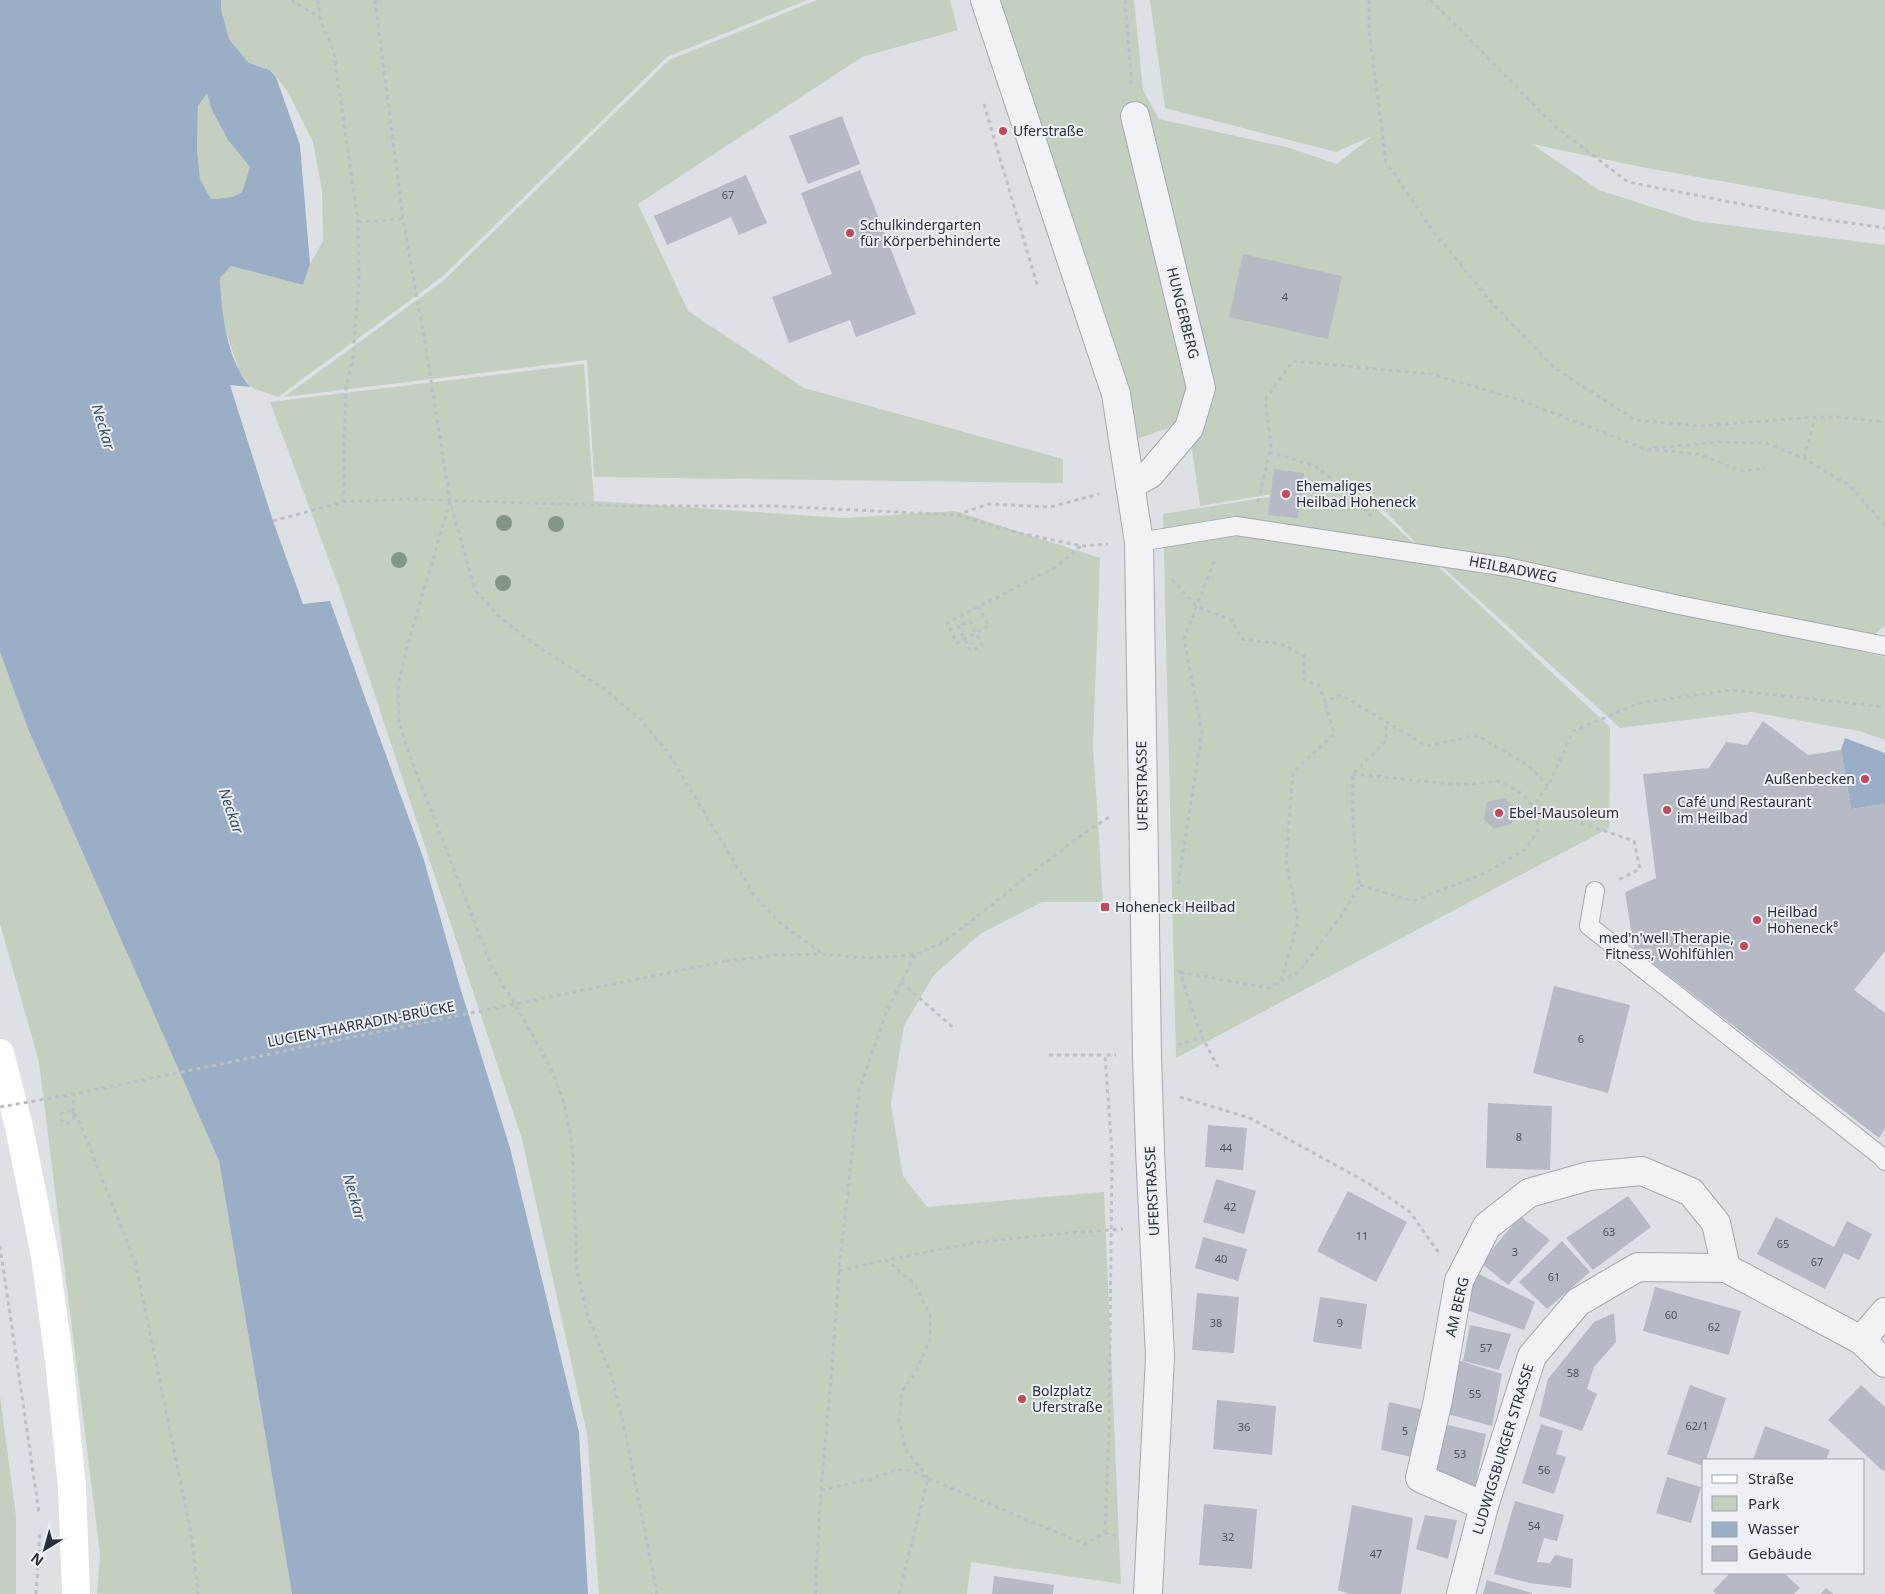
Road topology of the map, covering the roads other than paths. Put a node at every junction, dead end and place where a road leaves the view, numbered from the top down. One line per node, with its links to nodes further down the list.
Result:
1 (985, 0): 3 (street, UFERSTRASSE)
2 (1135, 116): 3 (street, HUNGERBERG)
3 (1130, 485): 4 (street, UFERSTRASSE)
4 (1139, 542): 5 (lane, HEILBADWEG); 15 (street, UFERSTRASSE)
5 (1885, 646)
6 (1595, 891): 8 (lane)
7 (0, 1053): 14 (main road)
8 (1885, 1161)
9 (1726, 1268): 11 (street, LUDWIGSBURGER STRASSE); 13 (street, LUDWIGSBURGER STRASSE); 13 (street, AM BERG)
10 (1885, 1312): 11 (street)
11 (1861, 1340): 12 (street, LUDWIGSBURGER STRASSE)
12 (1885, 1363)
13 (1484, 1506): 16 (street, LUDWIGSBURGER STRASSE)
14 (76, 1594)
15 (1148, 1594)
16 (1461, 1594)

